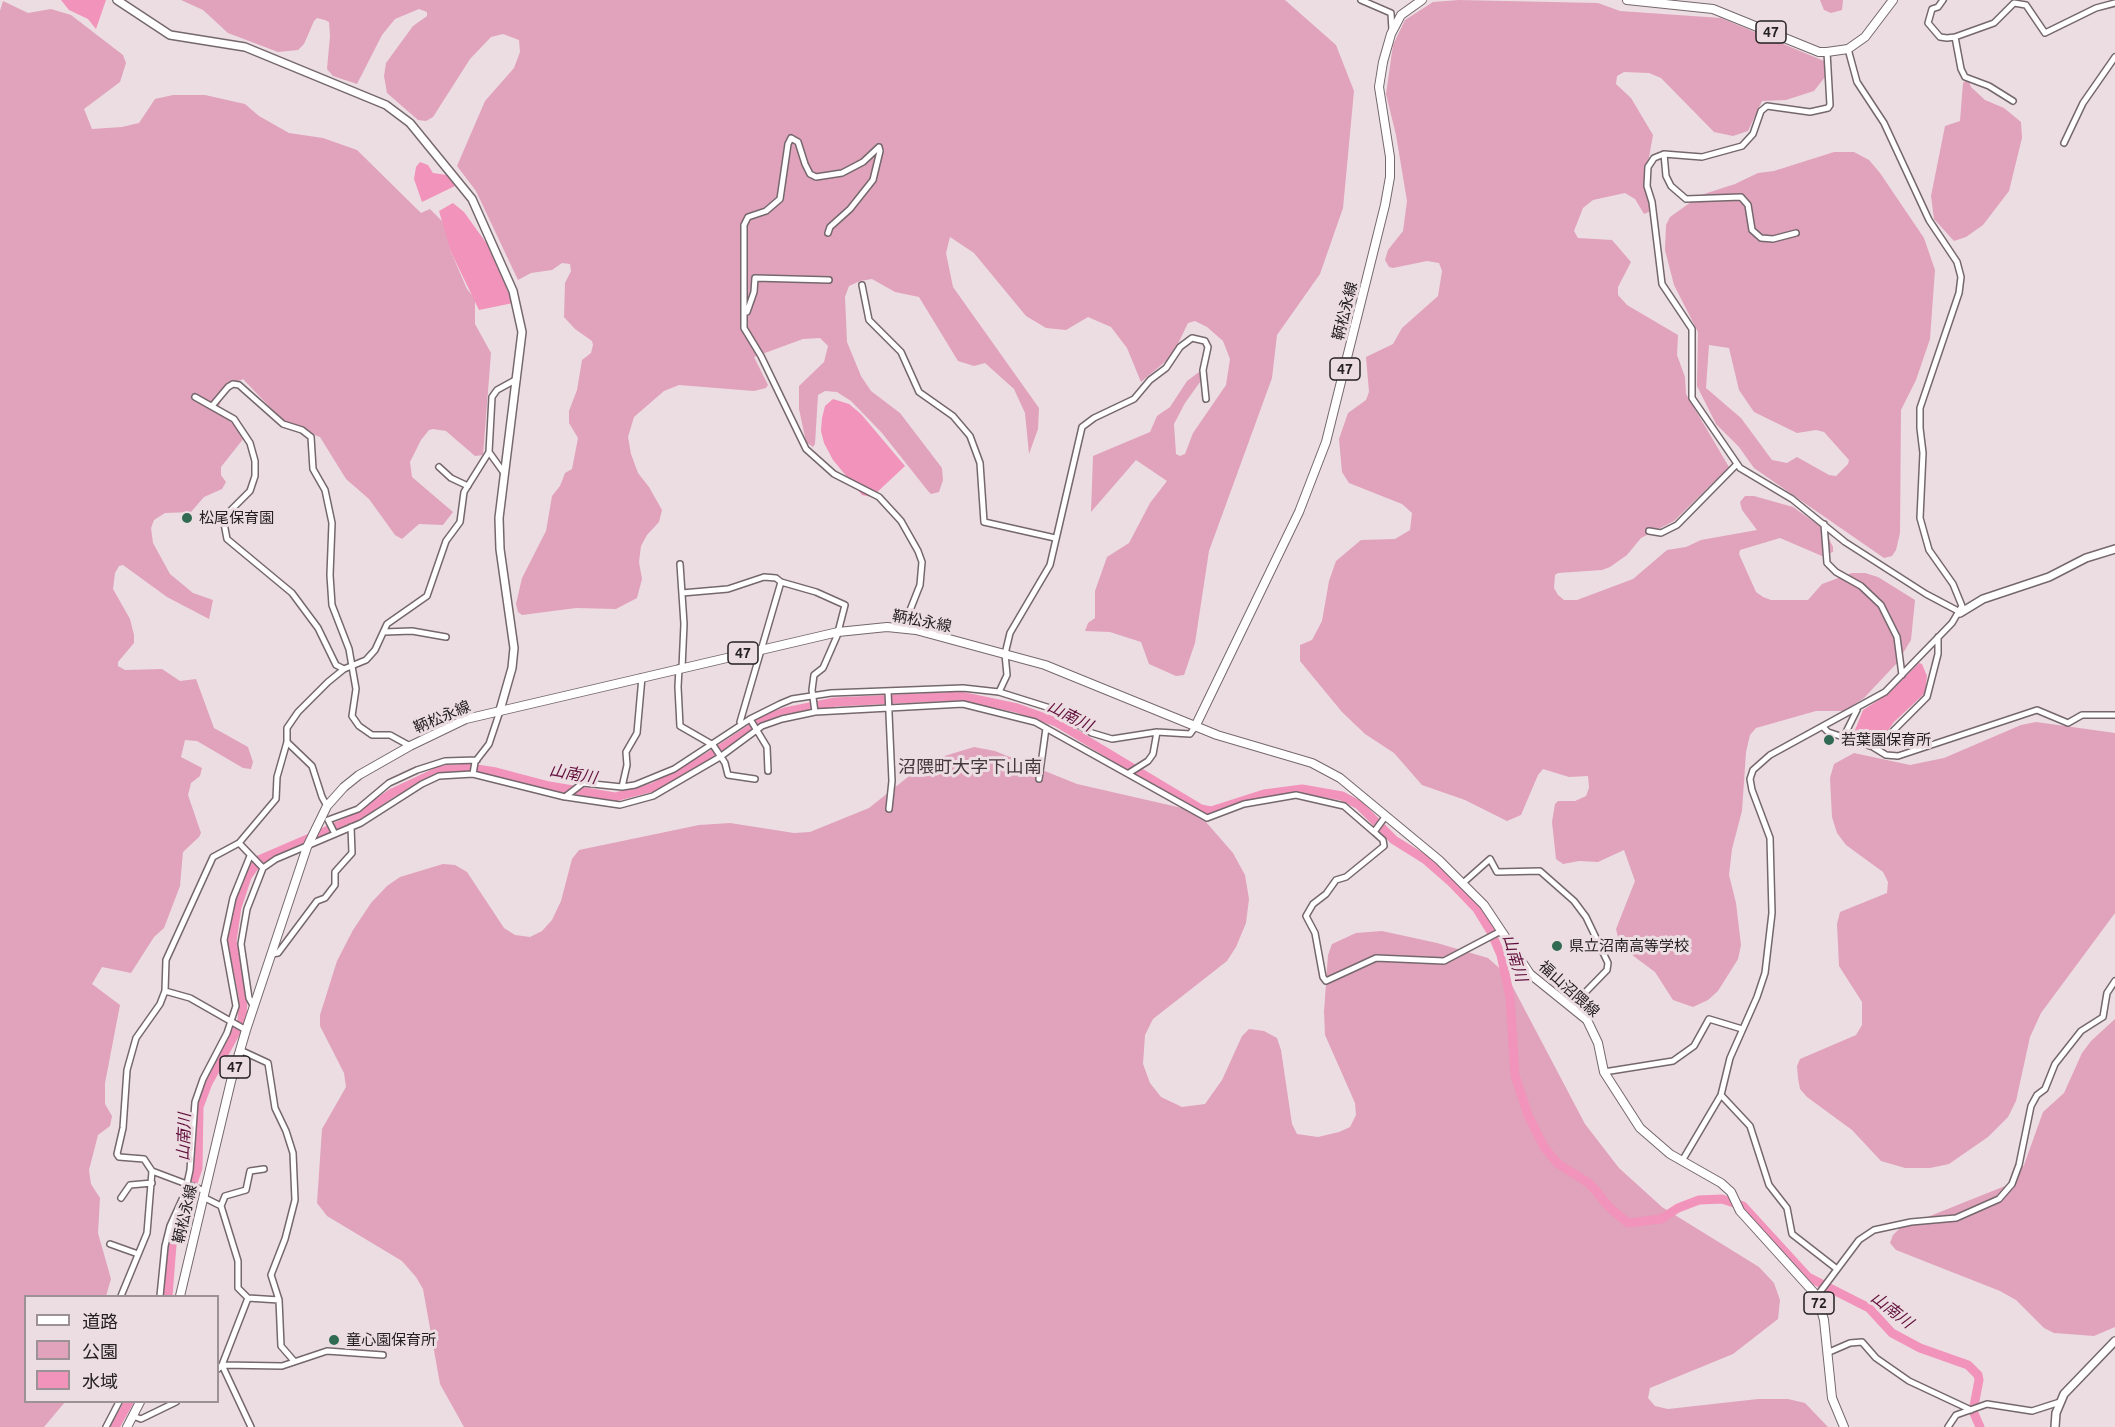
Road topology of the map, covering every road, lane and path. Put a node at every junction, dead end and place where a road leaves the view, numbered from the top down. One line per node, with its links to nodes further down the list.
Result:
1 (117, 0): 21 (street)
2 (1361, 0): 8 (street)
3 (1422, 0): 8 (main road, 鞆松永線 / 47)
4 (1627, 0): 11 (main road, 47)
5 (1893, 0): 10 (main road)
6 (1942, 0): 9 (street)
7 (2115, 3): 9 (street)
8 (1392, 32): 59 (main road, 鞆松永線 / 47)
9 (1955, 38): 13 (street)
10 (1848, 49): 11 (main road, 47); 37 (street)
11 (1827, 52): 15 (street)
12 (2115, 57): 14 (street)
13 (2013, 101)
14 (2064, 143)
15 (1664, 154): 17 (street); 26 (street)
16 (828, 233): 20 (street)
17 (1796, 234)
18 (829, 280): 20 (street)
19 (862, 285): 32 (street)
20 (744, 319): 38 (street)
21 (519, 378): 25 (street); 28 (street)
22 (195, 397): 24 (street)
23 (1206, 399): 32 (street)
24 (212, 406): 45 (street); 45 (street)
25 (489, 452): 28 (street); 29 (street)
26 (1737, 464): 30 (street); 31 (street)
27 (439, 467): 29 (street)
28 (504, 473): 54 (street)
29 (468, 486): 39 (street)
30 (1824, 524): 37 (street); 47 (street)
31 (1649, 531)
32 (1054, 538): 44 (street)
33 (2115, 549): 37 (street)
34 (680, 564): 36 (street)
35 (781, 582): 36 (street); 40 (street); 43 (street)
36 (682, 593): 46 (street)
37 (1960, 612): 42 (street)
38 (903, 628): 40 (main road, 鞆松永線 / 47); 44 (main road, 鞆松永線 / 47)
39 (384, 632): 41 (street); 45 (street)
40 (838, 632): 43 (main road, 鞆松永線 / 47); 51 (street)
41 (446, 637)
42 (1938, 637): 47 (street); 68 (street)
43 (761, 649): 46 (main road, 鞆松永線 / 47); 58 (street)
44 (1005, 654): 49 (street); 59 (main road, 鞆松永線 / 47)
45 (348, 668): 65 (street); 66 (street)
46 (681, 668): 48 (main road, 鞆松永線 / 47); 67 (street)
47 (1902, 675): 53 (street)
48 (642, 677): 54 (main road, 鞆松永線 / 47); 76 (street)
49 (999, 692): 50 (street); 63 (street)
50 (888, 693): 51 (street); 52 (street)
51 (813, 696): 55 (street); 57 (street)
52 (889, 707): 55 (street); 61 (street); 79 (street)
53 (1858, 708): 60 (street); 64 (street)
54 (500, 710): 66 (main road, 鞆松永線 / 47); 70 (street)
55 (815, 711): 62 (street)
56 (2115, 715): 68 (street)
57 (750, 721): 58 (street); 62 (street)
58 (742, 724): 67 (street)
59 (1195, 727): 63 (street); 80 (main road, 福山沼隈線 / 72)
60 (1823, 727): 64 (street); 96 (street)
61 (1046, 728): 72 (street); 75 (street)
62 (756, 729): 69 (street); 71 (street)
63 (1157, 732): 72 (street)
64 (1844, 736): 68 (street)
65 (287, 742): 78 (street); 84 (street)
66 (410, 746): 78 (main road, 鞆松永線 / 47)
67 (714, 746): 69 (street); 76 (street)
68 (1873, 747)
69 (719, 756): 74 (street); 77 (street)
70 (476, 761): 73 (street); 83 (street)
71 (768, 771)
72 (1130, 772): 82 (street)
73 (473, 773): 77 (street); 81 (street)
74 (755, 779)
75 (1040, 779)
76 (622, 787): 77 (street)
77 (566, 796)
78 (327, 806): 85 (main road, 鞆松永線 / 47)
79 (889, 809)
80 (1383, 820): 82 (street); 88 (main road, 福山沼隈線 / 72)
81 (351, 827): 83 (street); 90 (street)
82 (1374, 831): 89 (street)
83 (334, 833): 85 (street)
84 (239, 843): 86 (street); 92 (street)
85 (308, 845): 87 (street); 90 (main road, 鞆松永線 / 47)
86 (251, 857): 87 (street); 95 (street)
87 (262, 868): 93 (street)
88 (1463, 883): 89 (main road, 福山沼隈線 / 72); 94 (street)
89 (1499, 932): 94 (main road, 福山沼隈線 / 72)
90 (272, 954): 93 (main road, 鞆松永線 / 47)
91 (2115, 981): 111 (street)
92 (165, 991): 95 (street); 103 (street)
93 (254, 1006): 97 (main road, 鞆松永線 / 47)
94 (1572, 1006): 99 (main road, 福山沼隈線 / 72)
95 (231, 1023): 97 (street); 105 (street)
96 (1742, 1029): 99 (street); 100 (street)
97 (245, 1030): 98 (main road, 鞆松永線 / 47)
98 (240, 1050): 106 (main road, 鞆松永線 / 47); 117 (street)
99 (1604, 1072): 101 (main road, 福山沼隈線 / 72)
100 (1721, 1095): 101 (street); 111 (street)
101 (1682, 1161): 115 (main road, 福山沼隈線 / 72)
102 (264, 1169): 108 (street)
103 (152, 1171): 104 (street); 105 (street)
104 (152, 1183): 107 (street); 110 (street)
105 (188, 1186): 106 (street); 113 (street)
106 (202, 1192): 108 (street); 114 (main road, 鞆松永線 / 47)
107 (122, 1198)
108 (221, 1206): 116 (street)
109 (110, 1244): 110 (street)
110 (138, 1254): 112 (street)
111 (1837, 1269): 115 (street)
112 (121, 1295)
113 (160, 1295)
114 (180, 1295)
115 (1817, 1296): 119 (main road, 福山沼隈線 / 72)
116 (248, 1298): 117 (street); 122 (street)
117 (279, 1300): 121 (street)
118 (2115, 1341): 123 (street)
119 (1827, 1353): 127 (street); 132 (main road, 福山沼隈線 / 72)
120 (383, 1355): 121 (street)
121 (294, 1361): 122 (street)
122 (220, 1367): 131 (street)
123 (2060, 1402): 127 (street); 134 (street)
124 (118, 1403): 129 (street)
125 (139, 1403): 128 (main road)
126 (172, 1403): 128 (street)
127 (1971, 1410): 133 (street)
128 (133, 1416): 130 (main road)
129 (106, 1427)
130 (127, 1427)
131 (251, 1427)
132 (1844, 1427)
133 (1948, 1427)
134 (2055, 1427)

